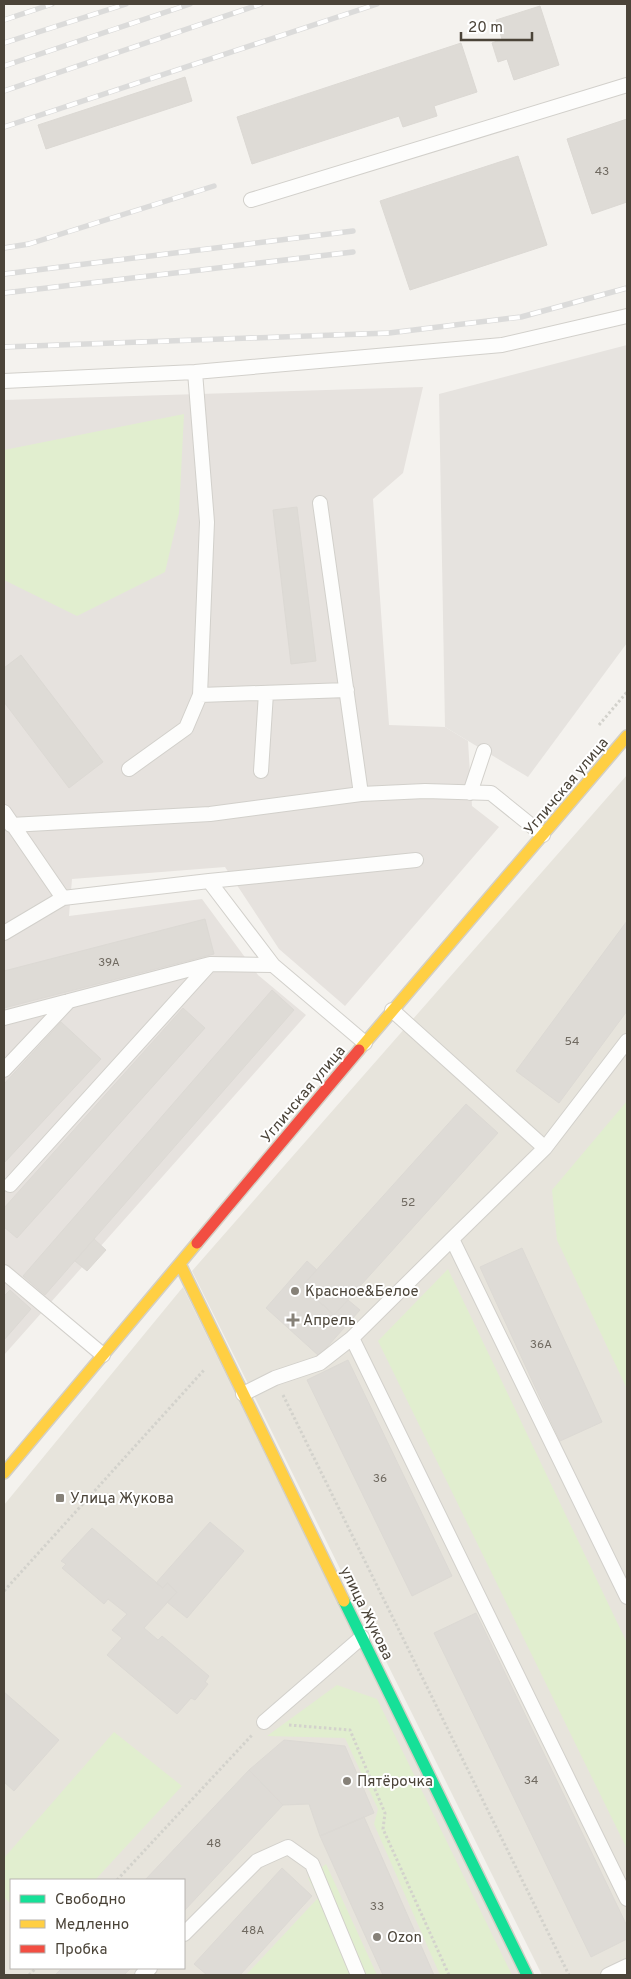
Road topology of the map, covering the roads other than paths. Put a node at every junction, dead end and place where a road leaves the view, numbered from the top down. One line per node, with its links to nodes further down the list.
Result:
1 (627, 84): 2 (lane)
2 (252, 200)
3 (627, 316): 4 (lane)
4 (195, 372): 5 (lane); 9 (lane)
5 (4, 381)
6 (320, 502): 7 (lane)
7 (346, 690): 8 (lane); 15 (lane)
8 (266, 693): 9 (lane); 13 (lane)
9 (200, 695): 12 (lane)
10 (627, 736): 18 (main road, Угличская улица)
11 (484, 751): 14 (lane)
12 (129, 769)
13 (261, 771)
14 (470, 792): 15 (lane); 18 (lane)
15 (361, 794): 17 (lane)
16 (4, 812): 17 (lane)
17 (11, 825): 21 (lane)
18 (544, 835): 26 (main road, Угличская улица)
19 (416, 860): 20 (lane)
20 (209, 881): 21 (lane); 24 (lane)
21 (63, 898): 22 (lane)
22 (4, 932)
23 (210, 964): 24 (lane); 25 (lane); 32 (lane)
24 (273, 966): 29 (lane)
25 (69, 1001): 27 (lane); 30 (lane)
26 (392, 1010): 29 (main road, Угличская улица); 31 (lane)
27 (4, 1018)
28 (627, 1041): 31 (lane)
29 (365, 1043): 34 (main road, Угличская улица)
30 (4, 1070)
31 (545, 1148): 33 (lane)
32 (10, 1185)
33 (452, 1239): 36 (lane); 40 (lane)
34 (180, 1264): 37 (main road, Угличская улица); 38 (main road, улица Жукова)
35 (4, 1272): 37 (lane)
36 (352, 1338): 38 (lane); 43 (lane)
37 (103, 1355): 39 (main road, Угличская улица)
38 (243, 1394): 41 (main road, улица Жукова)
39 (4, 1473)
40 (627, 1597)
41 (362, 1637): 42 (lane); 47 (main road, улица Жукова)
42 (264, 1722)
43 (627, 1899)
44 (185, 1933): 46 (lane)
45 (627, 1966): 48 (lane)
46 (358, 1975)
47 (527, 1975)
48 (608, 1975)

